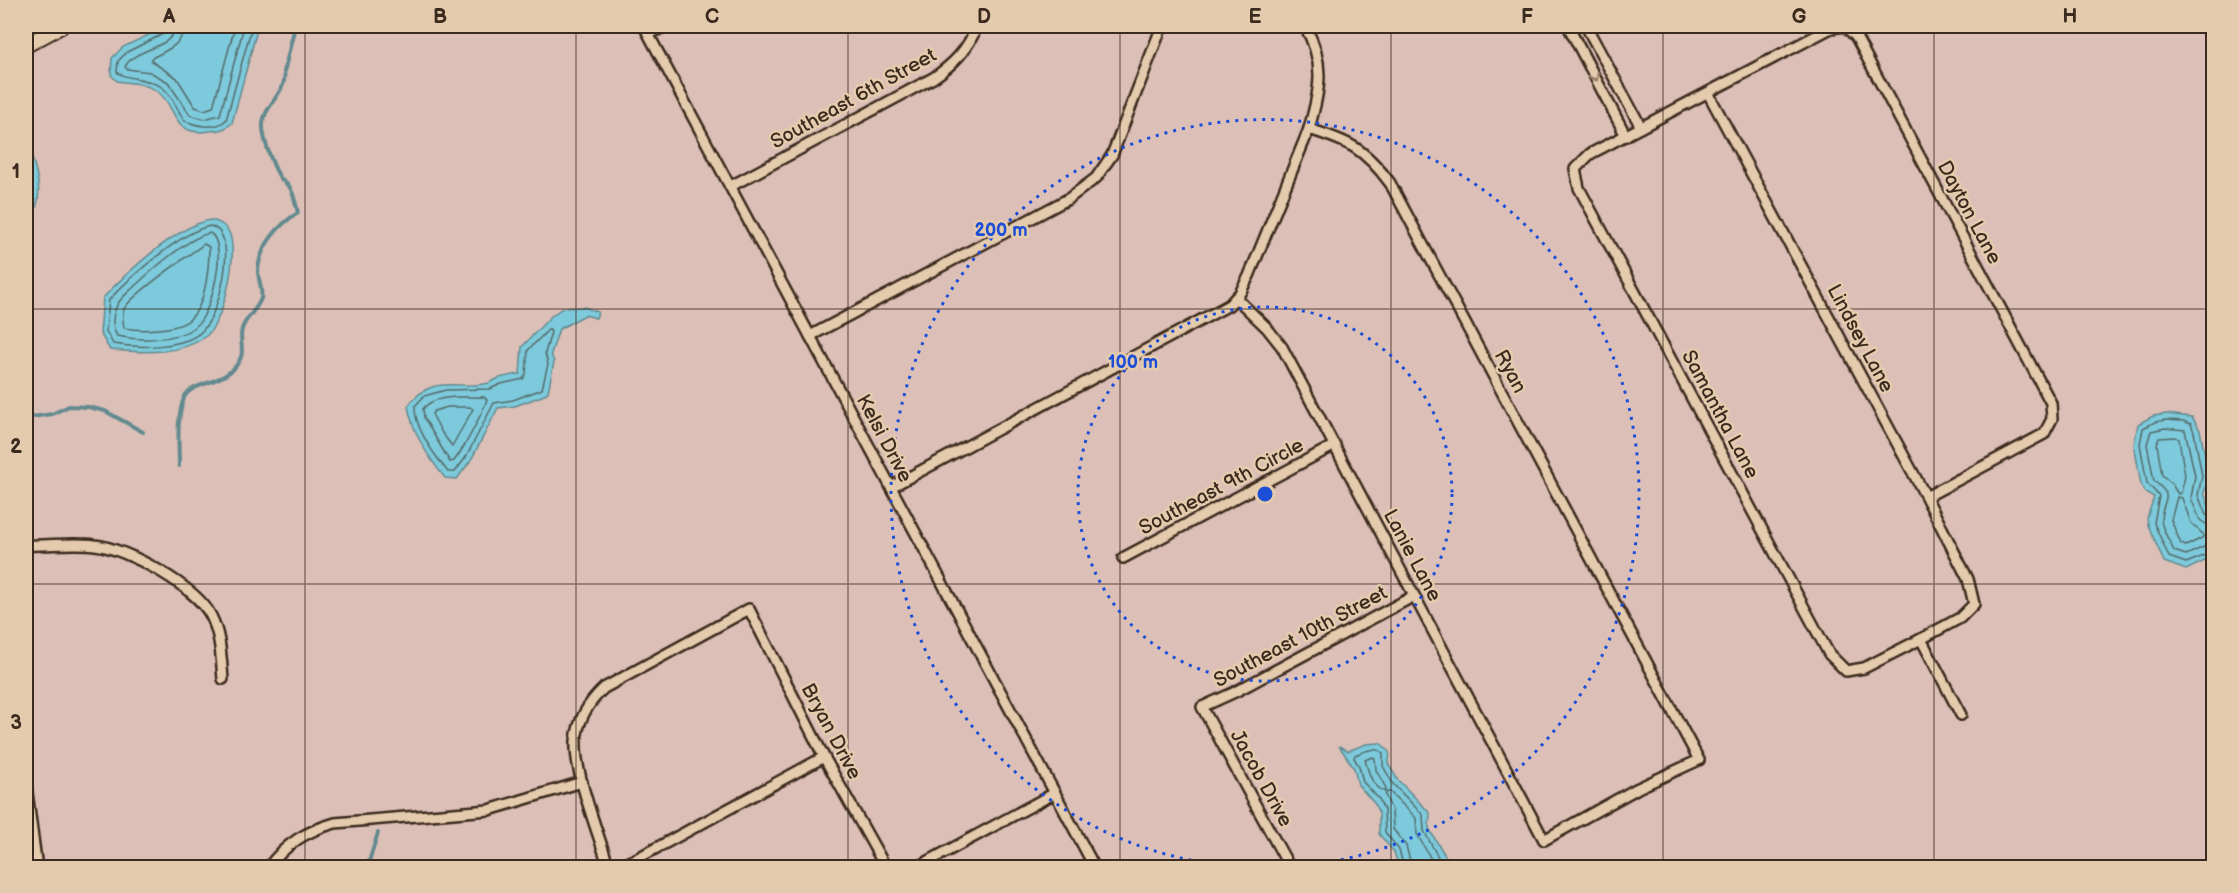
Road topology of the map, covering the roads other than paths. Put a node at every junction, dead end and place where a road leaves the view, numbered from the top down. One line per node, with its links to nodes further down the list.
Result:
1 (62, 26): 10 (main road)
2 (666, 26): 9 (street)
3 (977, 26): 15 (street, Southeast 6th Street)
4 (1162, 26): 17 (street)
5 (1305, 26): 13 (street)
6 (1568, 26): 14 (street, one-way to 14)
7 (1586, 26): 12 (street)
8 (1845, 26): 11 (street); 20 (street, Dayton Lane)
9 (647, 30): 15 (street, Kelsi Drive)
10 (26, 45)
11 (1708, 93): 12 (street); 20 (street, Lindsey Lane)
12 (1641, 128): 14 (street)
13 (1309, 129): 16 (street); 33 (street, Ryan)
14 (1626, 136): 24 (street, Samantha Lane)
15 (731, 186): 17 (street, Kelsi Drive)
16 (1236, 298): 18 (street, Lanie Lane); 19 (street)
17 (810, 336): 19 (street, Kelsi Drive)
18 (1335, 445): 22 (street, Southeast 9th Circle); 23 (street, Lanie Lane)
19 (891, 487): 31 (street, Kelsi Drive)
20 (1926, 497): 24 (street, Lindsey Lane)
21 (26, 545): 25 (street)
22 (1123, 558)
23 (1414, 596): 26 (street, Southeast 10th Street); 33 (street, Lanie Lane)
24 (1921, 639): 27 (street)
25 (223, 679)
26 (1202, 707): 41 (street, Jacob Drive)
27 (1961, 715)
28 (825, 757): 29 (street, Bryan Drive); 37 (street); 38 (street, Bryan Drive)
29 (582, 782): 35 (street); 36 (street)
30 (26, 785): 32 (street)
31 (1055, 793): 39 (street); 40 (street, Kelsi Drive)
32 (27, 804): 34 (street)
33 (1544, 840)
34 (37, 867)
35 (268, 867)
36 (609, 867)
37 (615, 867)
38 (886, 867)
39 (916, 867)
40 (1095, 867)
41 (1290, 867)

